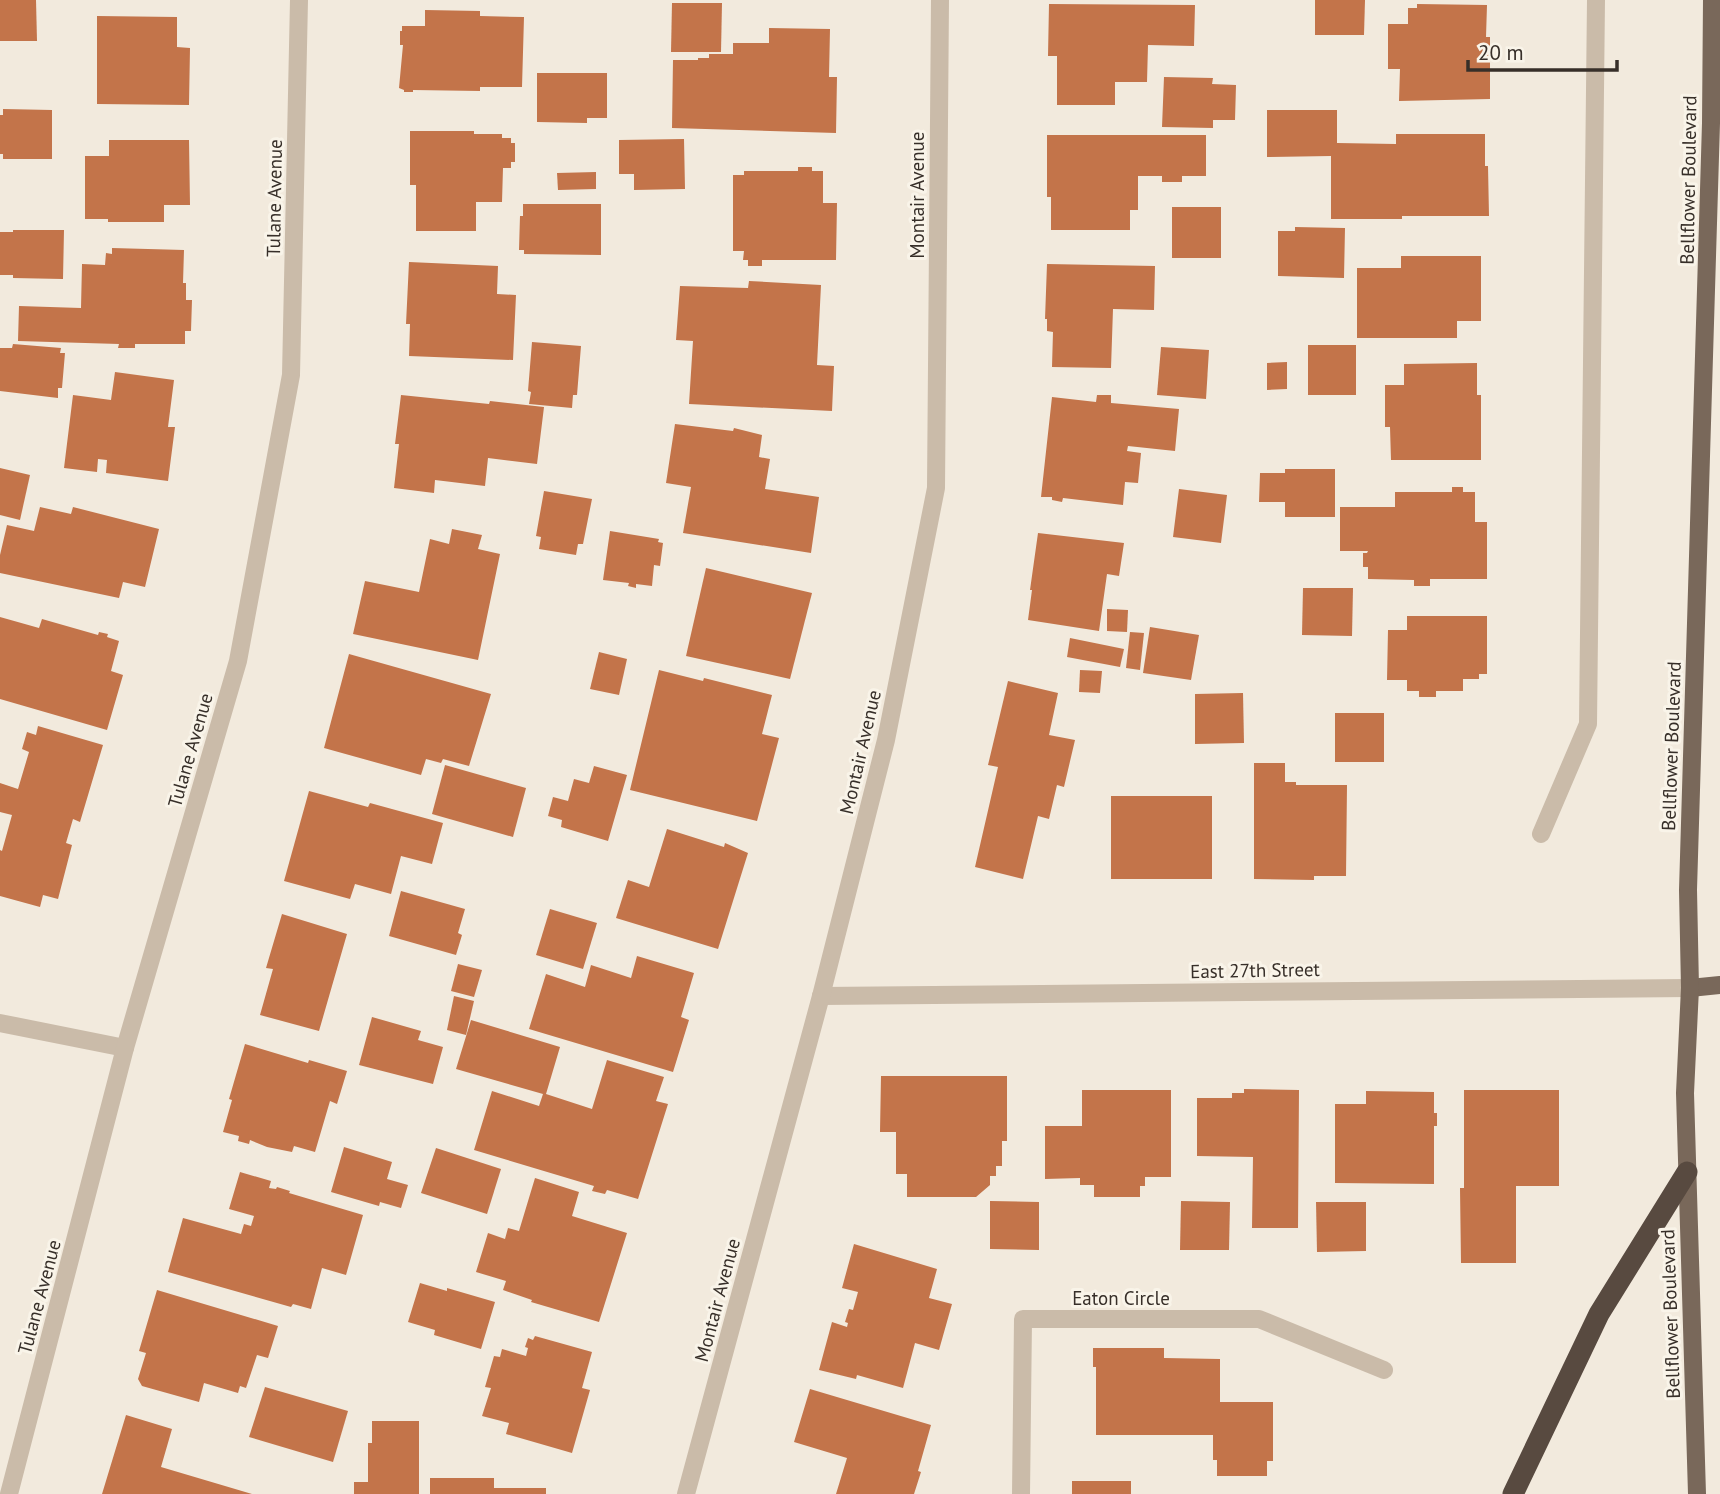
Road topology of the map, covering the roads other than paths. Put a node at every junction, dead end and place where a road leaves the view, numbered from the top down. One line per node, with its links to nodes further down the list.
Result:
1 (299, 0): 11 (street, Tulane Avenue)
2 (940, 0): 9 (street, Montair Avenue)
3 (1596, 0): 6 (street)
4 (1712, 0): 5 (main road, Bellflower Boulevard)
5 (1715, 123): 8 (main road, Bellflower Boulevard)
6 (1541, 834)
7 (1720, 985): 8 (main road)
8 (1689, 988): 9 (street, East 27th Street); 12 (main road, Bellflower Boulevard)
9 (821, 996): 15 (street, Montair Avenue)
10 (0, 1023): 11 (street)
11 (125, 1048): 14 (street, Tulane Avenue)
12 (1687, 1172): 17 (highway); 18 (main road, Bellflower Boulevard)
13 (1384, 1370): 16 (street, Eaton Circle)
14 (9, 1494)
15 (686, 1494)
16 (1021, 1494)
17 (1513, 1494)
18 (1698, 1494)

